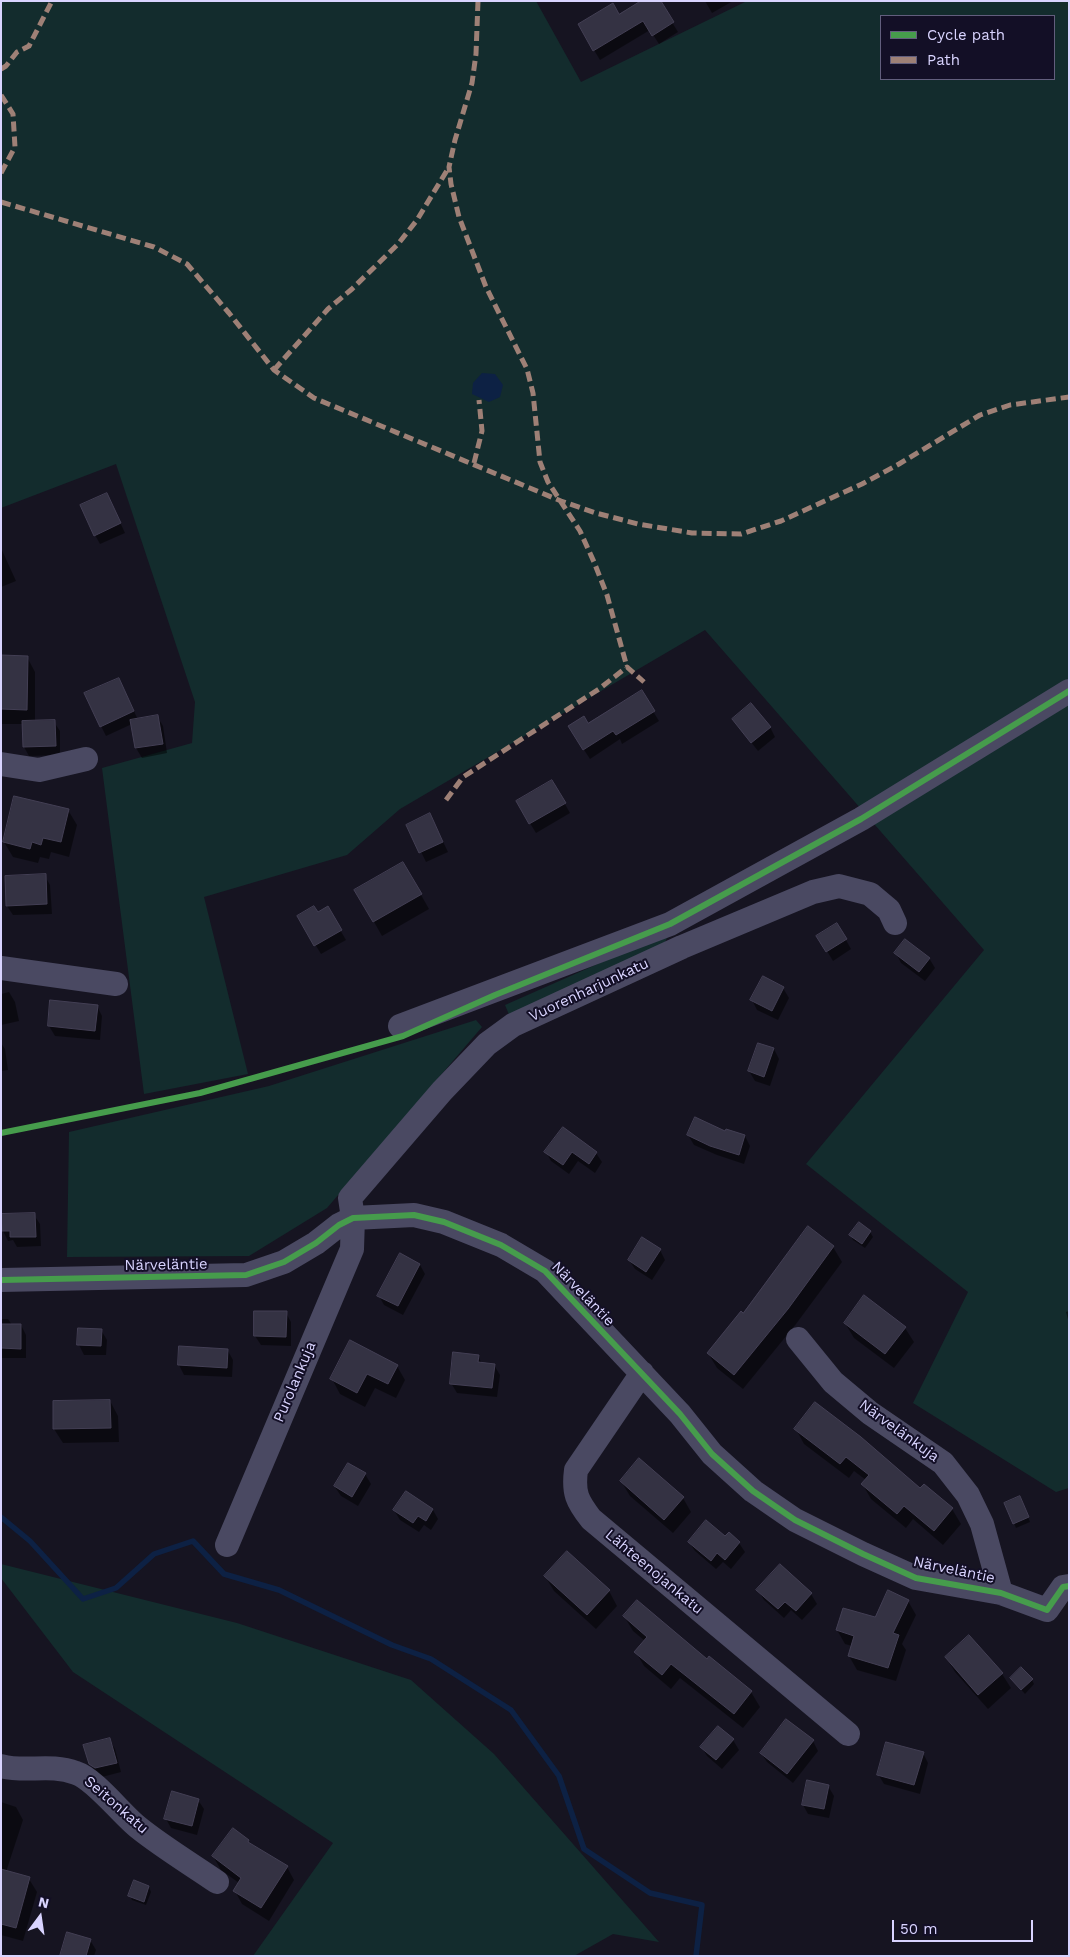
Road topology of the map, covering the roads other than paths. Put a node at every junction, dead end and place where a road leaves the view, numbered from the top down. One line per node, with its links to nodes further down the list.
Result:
1 (1069, 691): 7 (street)
2 (86, 759): 3 (street)
3 (1, 764)
4 (895, 923): 8 (street, Vuorenharjunkatu)
5 (1, 968): 6 (street)
6 (116, 984)
7 (400, 1026)
8 (352, 1218): 9 (street, Närveläntie); 11 (street, Närveläntie); 12 (street, Purolankuja)
9 (1, 1280)
10 (798, 1339): 14 (street, Närvelänkuja)
11 (642, 1373): 14 (street, Närveläntie); 15 (street, Lähteenojankatu)
12 (227, 1545)
13 (1069, 1586): 14 (street, Närveläntie)
14 (1001, 1593)
15 (848, 1734)
16 (1, 1766): 17 (street, Seitonkatu)
17 (218, 1882)

